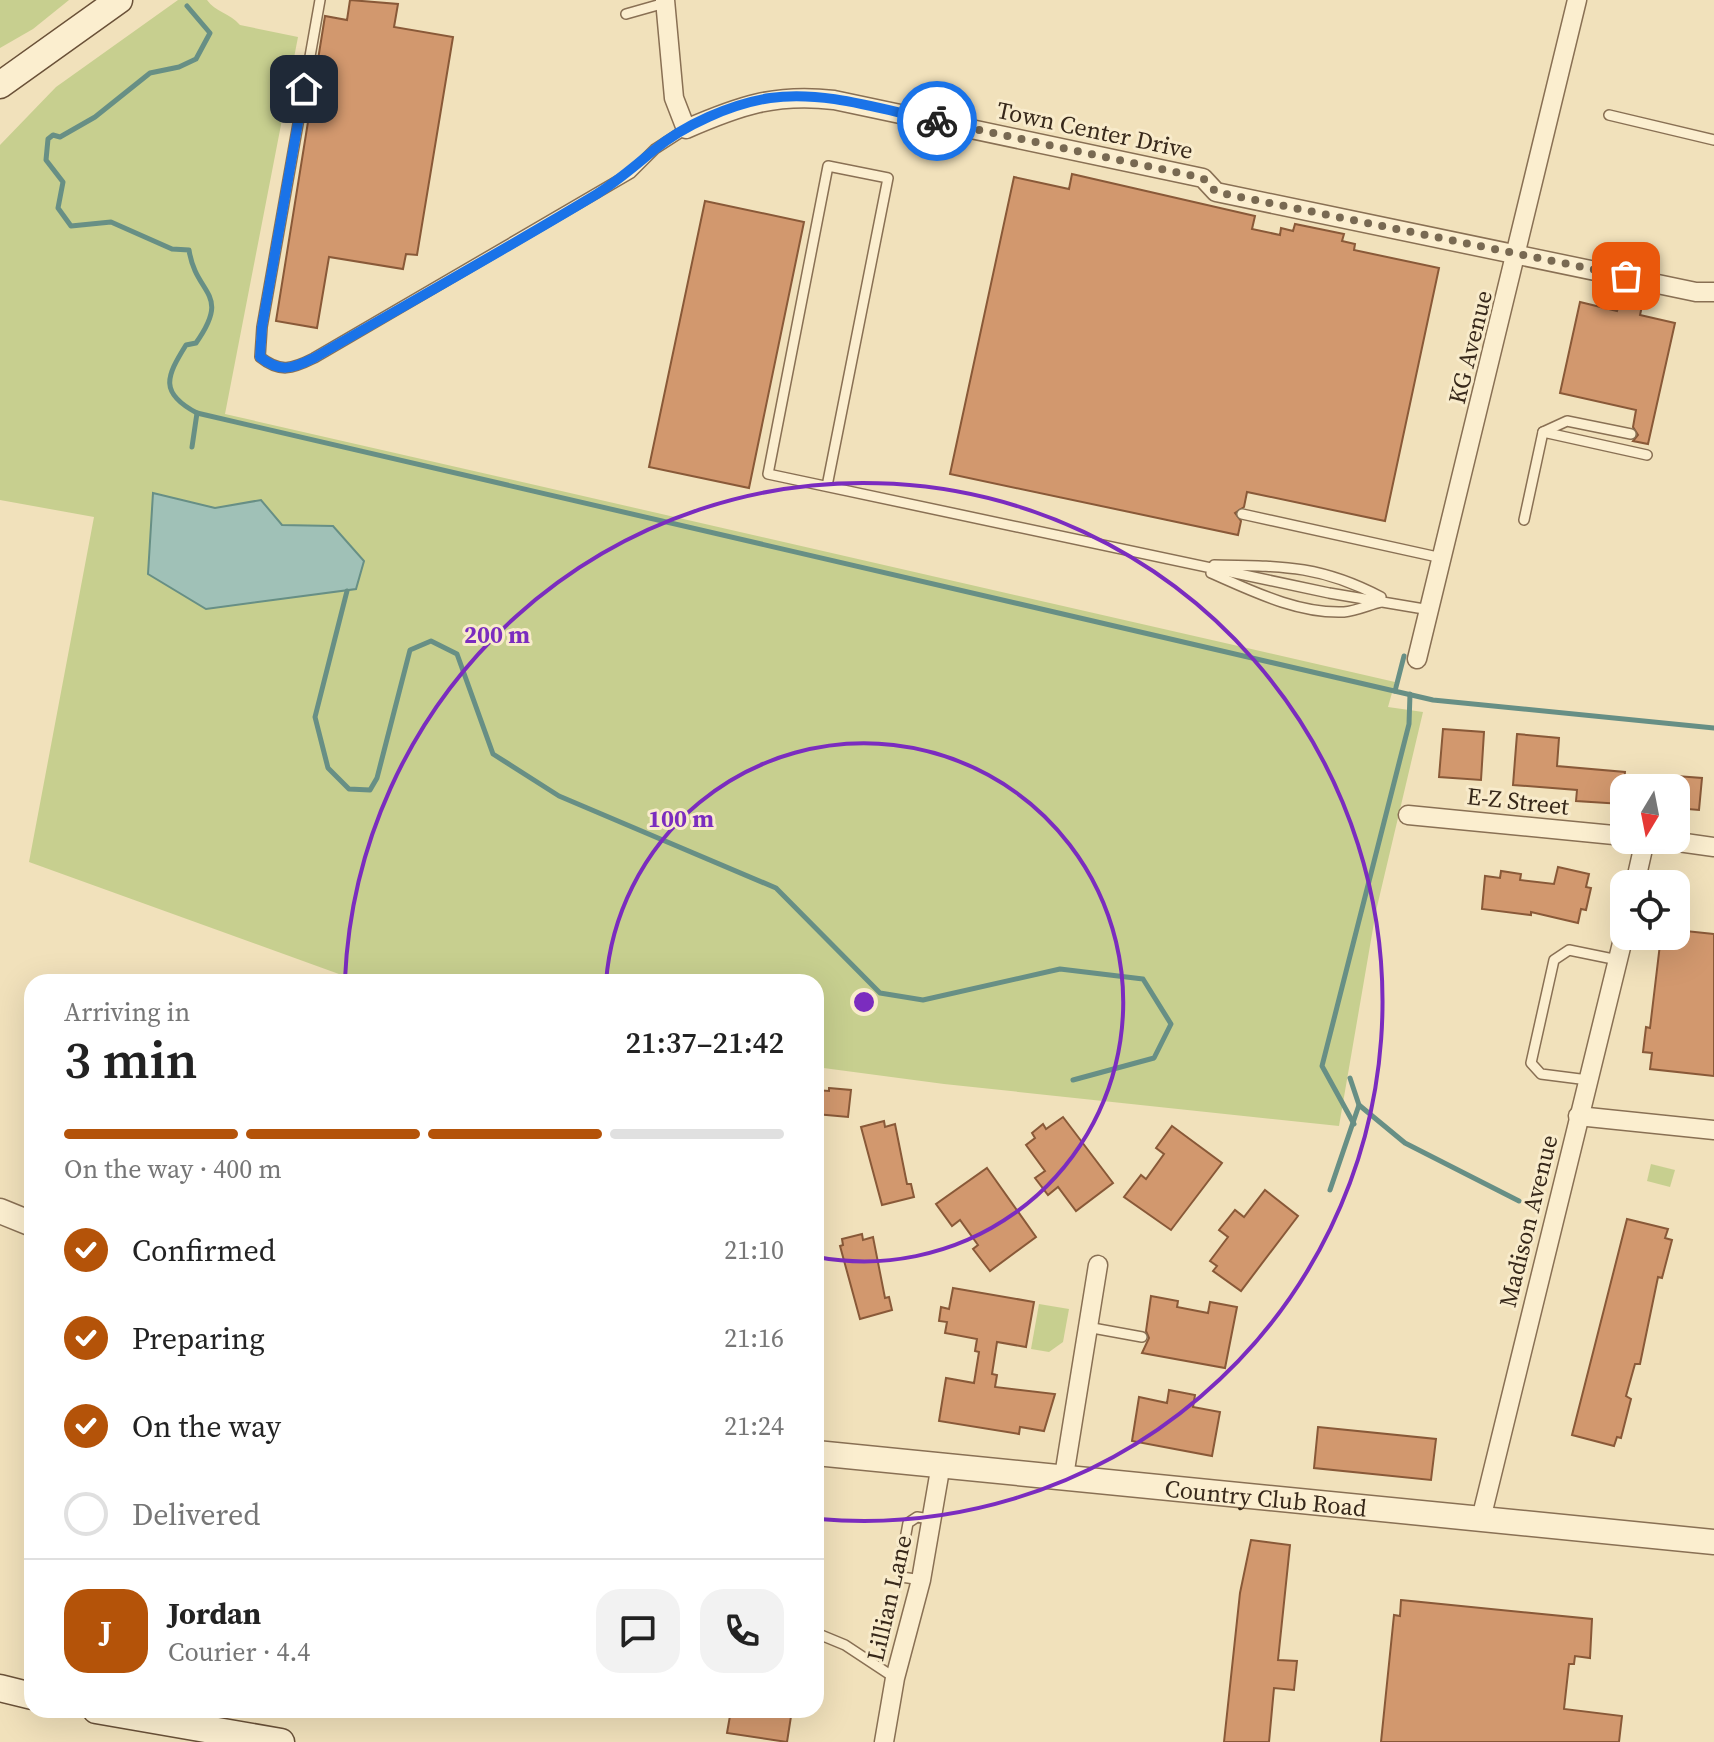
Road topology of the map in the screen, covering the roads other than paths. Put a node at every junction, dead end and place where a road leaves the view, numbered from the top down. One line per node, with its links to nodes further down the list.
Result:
1 (119, 0): 6 (main road)
2 (320, 0): 8 (lane)
3 (1577, 0): 10 (street, KG Avenue)
4 (665, 2): 5 (lane); 8 (street)
5 (626, 14)
6 (0, 85)
7 (1609, 115): 9 (lane)
8 (686, 129): 10 (street, Town Center Drive)
9 (1714, 140)
10 (1517, 253): 11 (street, Town Center Drive); 18 (street, KG Avenue)
11 (1714, 292)
12 (1543, 432): 13 (lane); 14 (lane); 17 (lane)
13 (1631, 434)
14 (1647, 455)
15 (827, 486): 15 (lane); 19 (lane)
16 (1242, 514): 18 (lane)
17 (1524, 520)
18 (1442, 558): 21 (street, KG Avenue)
19 (1191, 565): 20 (lane); 20 (lane); 20 (lane)
20 (1388, 600): 21 (lane)
21 (1430, 610): 22 (street, KG Avenue)
22 (1417, 659)
23 (1408, 815): 24 (street, E-Z Street)
24 (1610, 835)
25 (1690, 844): 26 (street)
26 (1714, 847)
27 (1620, 950): 28 (street, Madison Avenue)
28 (1618, 960): 29 (street, Madison Avenue); 29 (lane)
29 (1588, 1080): 30 (street, Madison Avenue)
30 (1578, 1116): 31 (street); 40 (street, Madison Avenue)
31 (1714, 1130)
32 (0, 1211): 33 (street)
33 (24, 1221)
34 (1098, 1265): 35 (street)
35 (1087, 1327): 36 (lane); 39 (street)
36 (1142, 1337)
37 (824, 1454): 38 (street, Country Club Road)
38 (941, 1464): 39 (street, Country Club Road); 43 (street, Lillian Lane)
39 (1064, 1476): 40 (street, Country Club Road)
40 (1481, 1519): 41 (street, Country Club Road)
41 (1714, 1542)
42 (824, 1636): 43 (lane)
43 (895, 1678): 48 (street, Lillian Lane)
44 (0, 1688): 45 (main road)
45 (24, 1694)
46 (142, 1718): 47 (main road)
47 (281, 1742)
48 (884, 1742)

